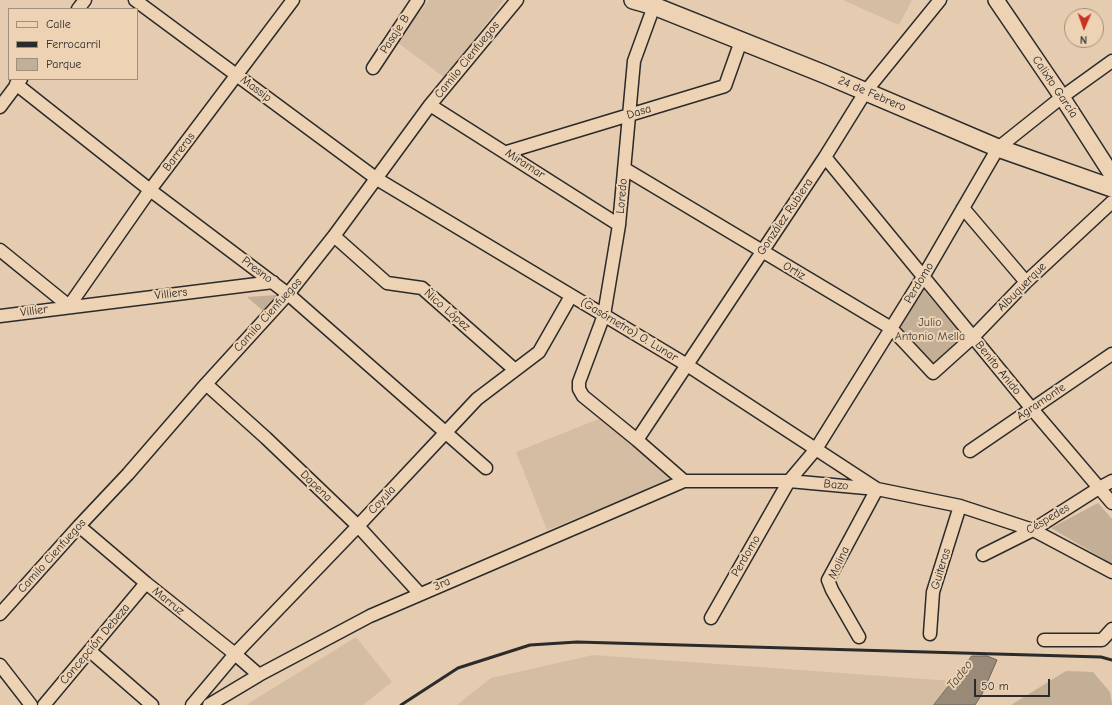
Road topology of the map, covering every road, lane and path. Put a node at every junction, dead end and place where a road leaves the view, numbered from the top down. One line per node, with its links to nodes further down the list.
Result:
1 (85, 0): 10 (street)
2 (135, 0): 14 (street, Massip)
3 (293, 0): 14 (street, Barreras)
4 (418, 0): 13 (street, Pasaje B)
5 (517, 0): 18 (street, Camilo Cienfuegos)
6 (633, 0): 9 (main road, 24 de Febrero)
7 (940, 0): 16 (street, González Rubiera)
8 (996, 0): 17 (street, Calixto García)
9 (654, 3): 11 (main road, 24 de Febrero); 20 (street, Loredo)
10 (79, 8)
11 (741, 41): 16 (main road, 24 de Febrero); 20 (street, Dasa)
12 (1112, 61): 17 (street, Perdomo)
13 (373, 68)
14 (237, 75): 26 (street, Massip); 28 (street, Barreras)
15 (19, 82): 19 (street); 28 (street, Presno)
16 (866, 91): 21 (main road, 24 de Febrero); 23 (street, González Rubiera)
17 (1062, 97): 21 (street, Perdomo); 25 (street, Calixto García)
18 (430, 105): 22 (street, Miramar); 26 (street, Camilo Cienfuegos)
19 (0, 107)
20 (629, 114): 22 (street, Dasa); 24 (street, Loredo)
21 (998, 148): 27 (main road, 24 de Febrero); 30 (street, Perdomo)
22 (507, 152): 31 (street, Miramar)
23 (825, 157): 34 (street, González Rubiera); 35 (street, Benito Anido)
24 (625, 169): 31 (street, Loredo); 34 (street, Ortiz)
25 (1112, 175)
26 (377, 179): 32 (street, Camilo Cienfuegos); 39 (street, (Gasómetro) O. Lunar)
27 (1112, 188)
28 (150, 190): 36 (street, Presno); 40 (street, Barreras)
29 (1112, 202): 37 (street, Albuquerque)
30 (963, 208): 35 (street, Perdomo); 37 (street)
31 (620, 225): 41 (street, Loredo)
32 (334, 236): 38 (street, Camilo Cienfuegos); 47 (street, Ñico López)
33 (0, 250): 40 (street)
34 (762, 251): 43 (street, Ortiz); 46 (street, González Rubiera)
35 (923, 277): 43 (street, Perdomo); 44 (street, Benito Anido)
36 (273, 282): 38 (street, Presno); 40 (street, Villiers)
37 (1026, 282): 44 (street, Albuquerque)
38 (288, 294): 49 (street, Camilo Cienfuegos); 51 (street, Presno)
39 (570, 296): 41 (street, (Gasómetro) O. Lunar); 47 (street, Coyula)
40 (68, 306): 42 (street, Villier)
41 (604, 315): 46 (street, (Gasómetro) O. Lunar); 52 (street, Loredo)
42 (0, 316)
43 (891, 328): 48 (street, Ortiz); 53 (street, Perdomo)
44 (973, 337): 48 (street, Albuquerque); 50 (street, Benito Anido)
45 (1112, 354): 50 (street, Agramonte)
46 (687, 365): 52 (street, González Rubiera); 53 (street, (Gasómetro) O. Lunar)
47 (515, 370): 51 (street, Coyula)
48 (933, 373)
49 (206, 384): 63 (street, Camilo Cienfuegos); 64 (street, Dapena)
50 (1032, 409): 54 (street, Agramonte); 59 (street, Benito Anido)
51 (445, 432): 55 (street, Presno); 64 (street, Coyula)
52 (637, 440): 56 (street)
53 (816, 449): 57 (street, Perdomo); 60 (street, (Gasómetro) O. Lunar)
54 (970, 451)
55 (486, 468)
56 (684, 480): 57 (street, Bazo); 69 (street, 3ra)
57 (788, 481): 60 (street, Bazo); 71 (street, Perdomo)
58 (1112, 481): 59 (street, Céspedes)
59 (1098, 488): 61 (street, Benito Anido); 65 (street, Céspedes)
60 (877, 489): 62 (street, Bazo); 74 (street, Molina)
61 (1112, 503)
62 (960, 506): 65 (street, Bazo); 73 (street, Guiteras)
63 (79, 526): 68 (street, Marruz); 70 (street, Camilo Cienfuegos)
64 (358, 526): 69 (street, Dapena); 77 (street, Coyula)
65 (1033, 530): 66 (street, Céspedes); 67 (street, Bazo)
66 (983, 555)
67 (1112, 572)
68 (146, 583): 76 (street, Concepción Debeza); 77 (street, Marruz)
69 (420, 594): 79 (street, 3ra)
70 (0, 614)
71 (711, 618)
72 (1112, 629): 75 (street)
73 (930, 634)
74 (859, 637)
75 (1044, 640)
76 (90, 651): 81 (street, Concepción Debeza); 82 (street)
77 (234, 654): 79 (street, Marruz); 83 (street, Coyula)
78 (0, 664): 80 (street)
79 (258, 676): 84 (street, 3ra)
80 (31, 705)
81 (44, 705)
82 (152, 705)
83 (192, 705)
84 (209, 705)

